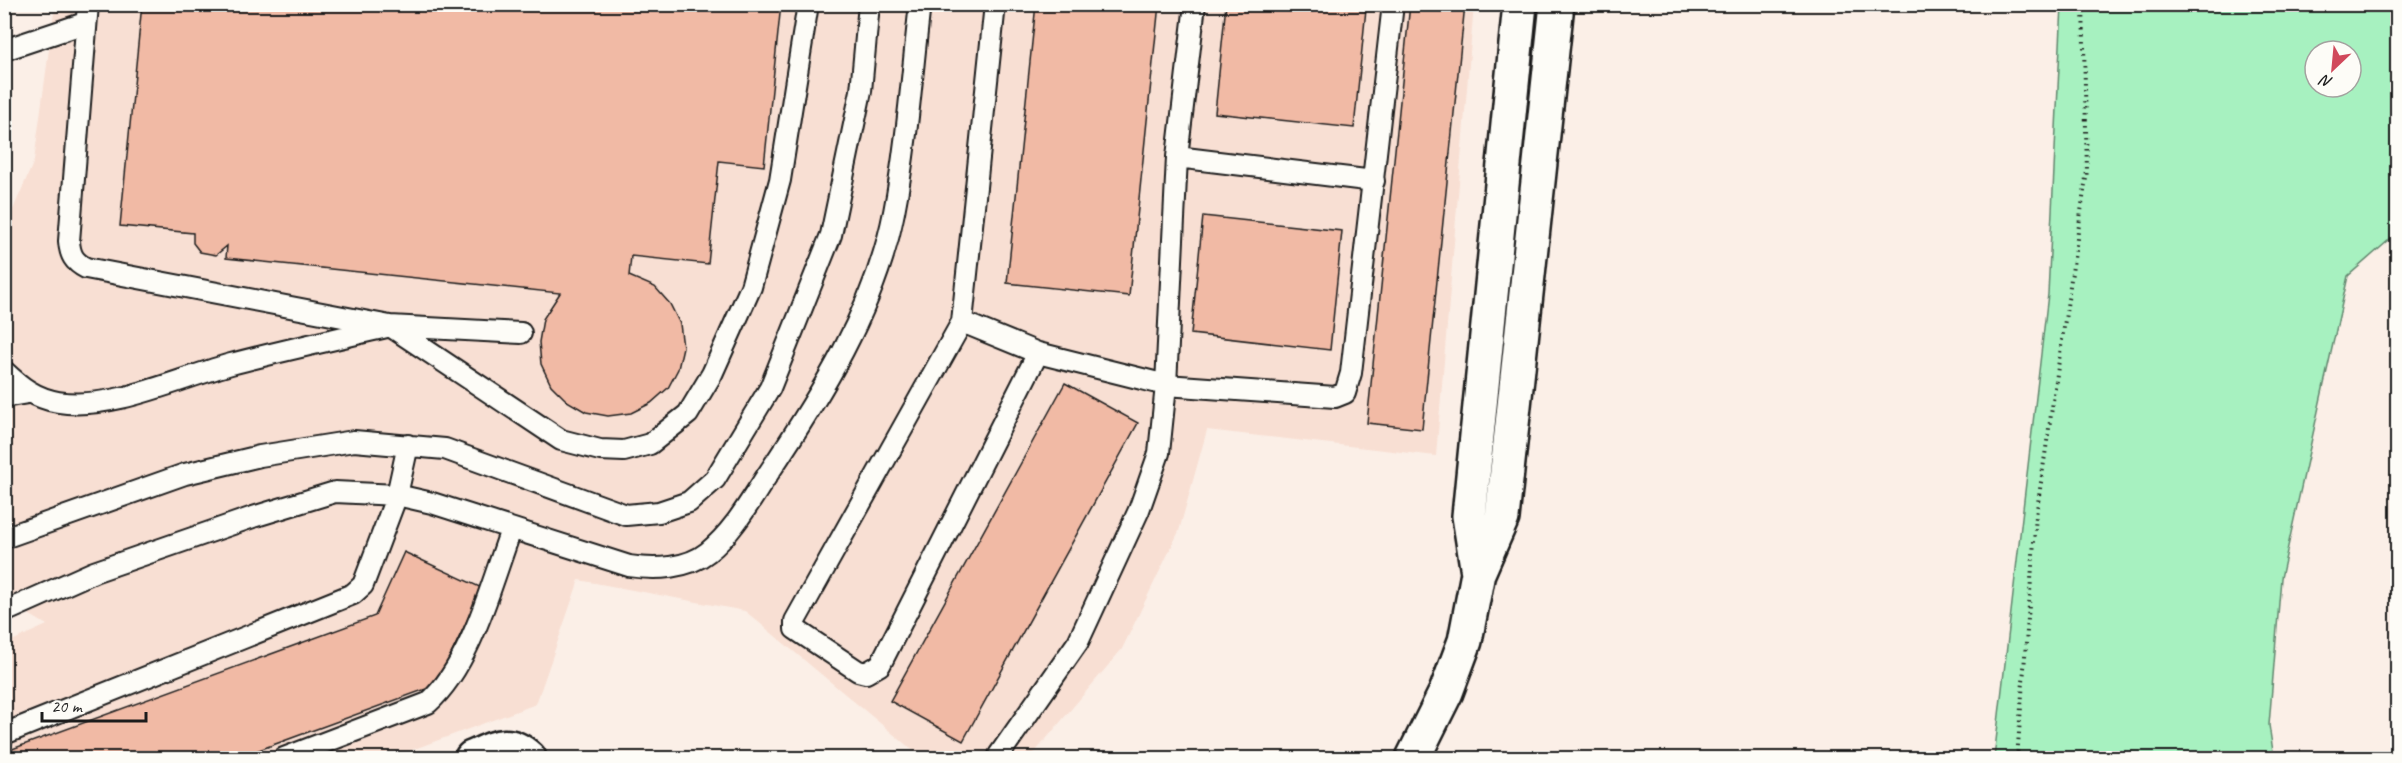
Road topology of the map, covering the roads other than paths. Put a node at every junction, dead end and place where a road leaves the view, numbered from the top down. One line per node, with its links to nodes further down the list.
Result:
1 (808, 4): 14 (lane)
2 (869, 4): 21 (lane)
3 (920, 4): 23 (lane)
4 (995, 4): 13 (lane)
5 (1195, 4): 11 (lane)
6 (1393, 4): 12 (lane)
7 (1520, 4): 25 (street)
8 (1557, 4): 25 (street)
9 (87, 14): 10 (lane); 14 (lane)
10 (4, 51)
11 (1177, 157): 12 (lane); 18 (lane)
12 (1374, 181): 18 (lane)
13 (962, 322): 16 (lane); 16 (lane)
14 (390, 326): 15 (lane); 19 (lane)
15 (521, 333)
16 (1038, 353): 18 (lane)
17 (4, 371): 19 (lane)
18 (1166, 385): 28 (lane)
19 (28, 393): 20 (lane)
20 (4, 396)
21 (408, 446): 22 (lane); 24 (lane)
22 (397, 495): 23 (lane); 26 (lane); 27 (lane)
23 (511, 530): 29 (lane)
24 (4, 538)
25 (1478, 573): 32 (street)
26 (4, 612)
27 (4, 734)
28 (999, 755)
29 (284, 759)
30 (472, 759): 31 (street)
31 (529, 759)
32 (1413, 759)

